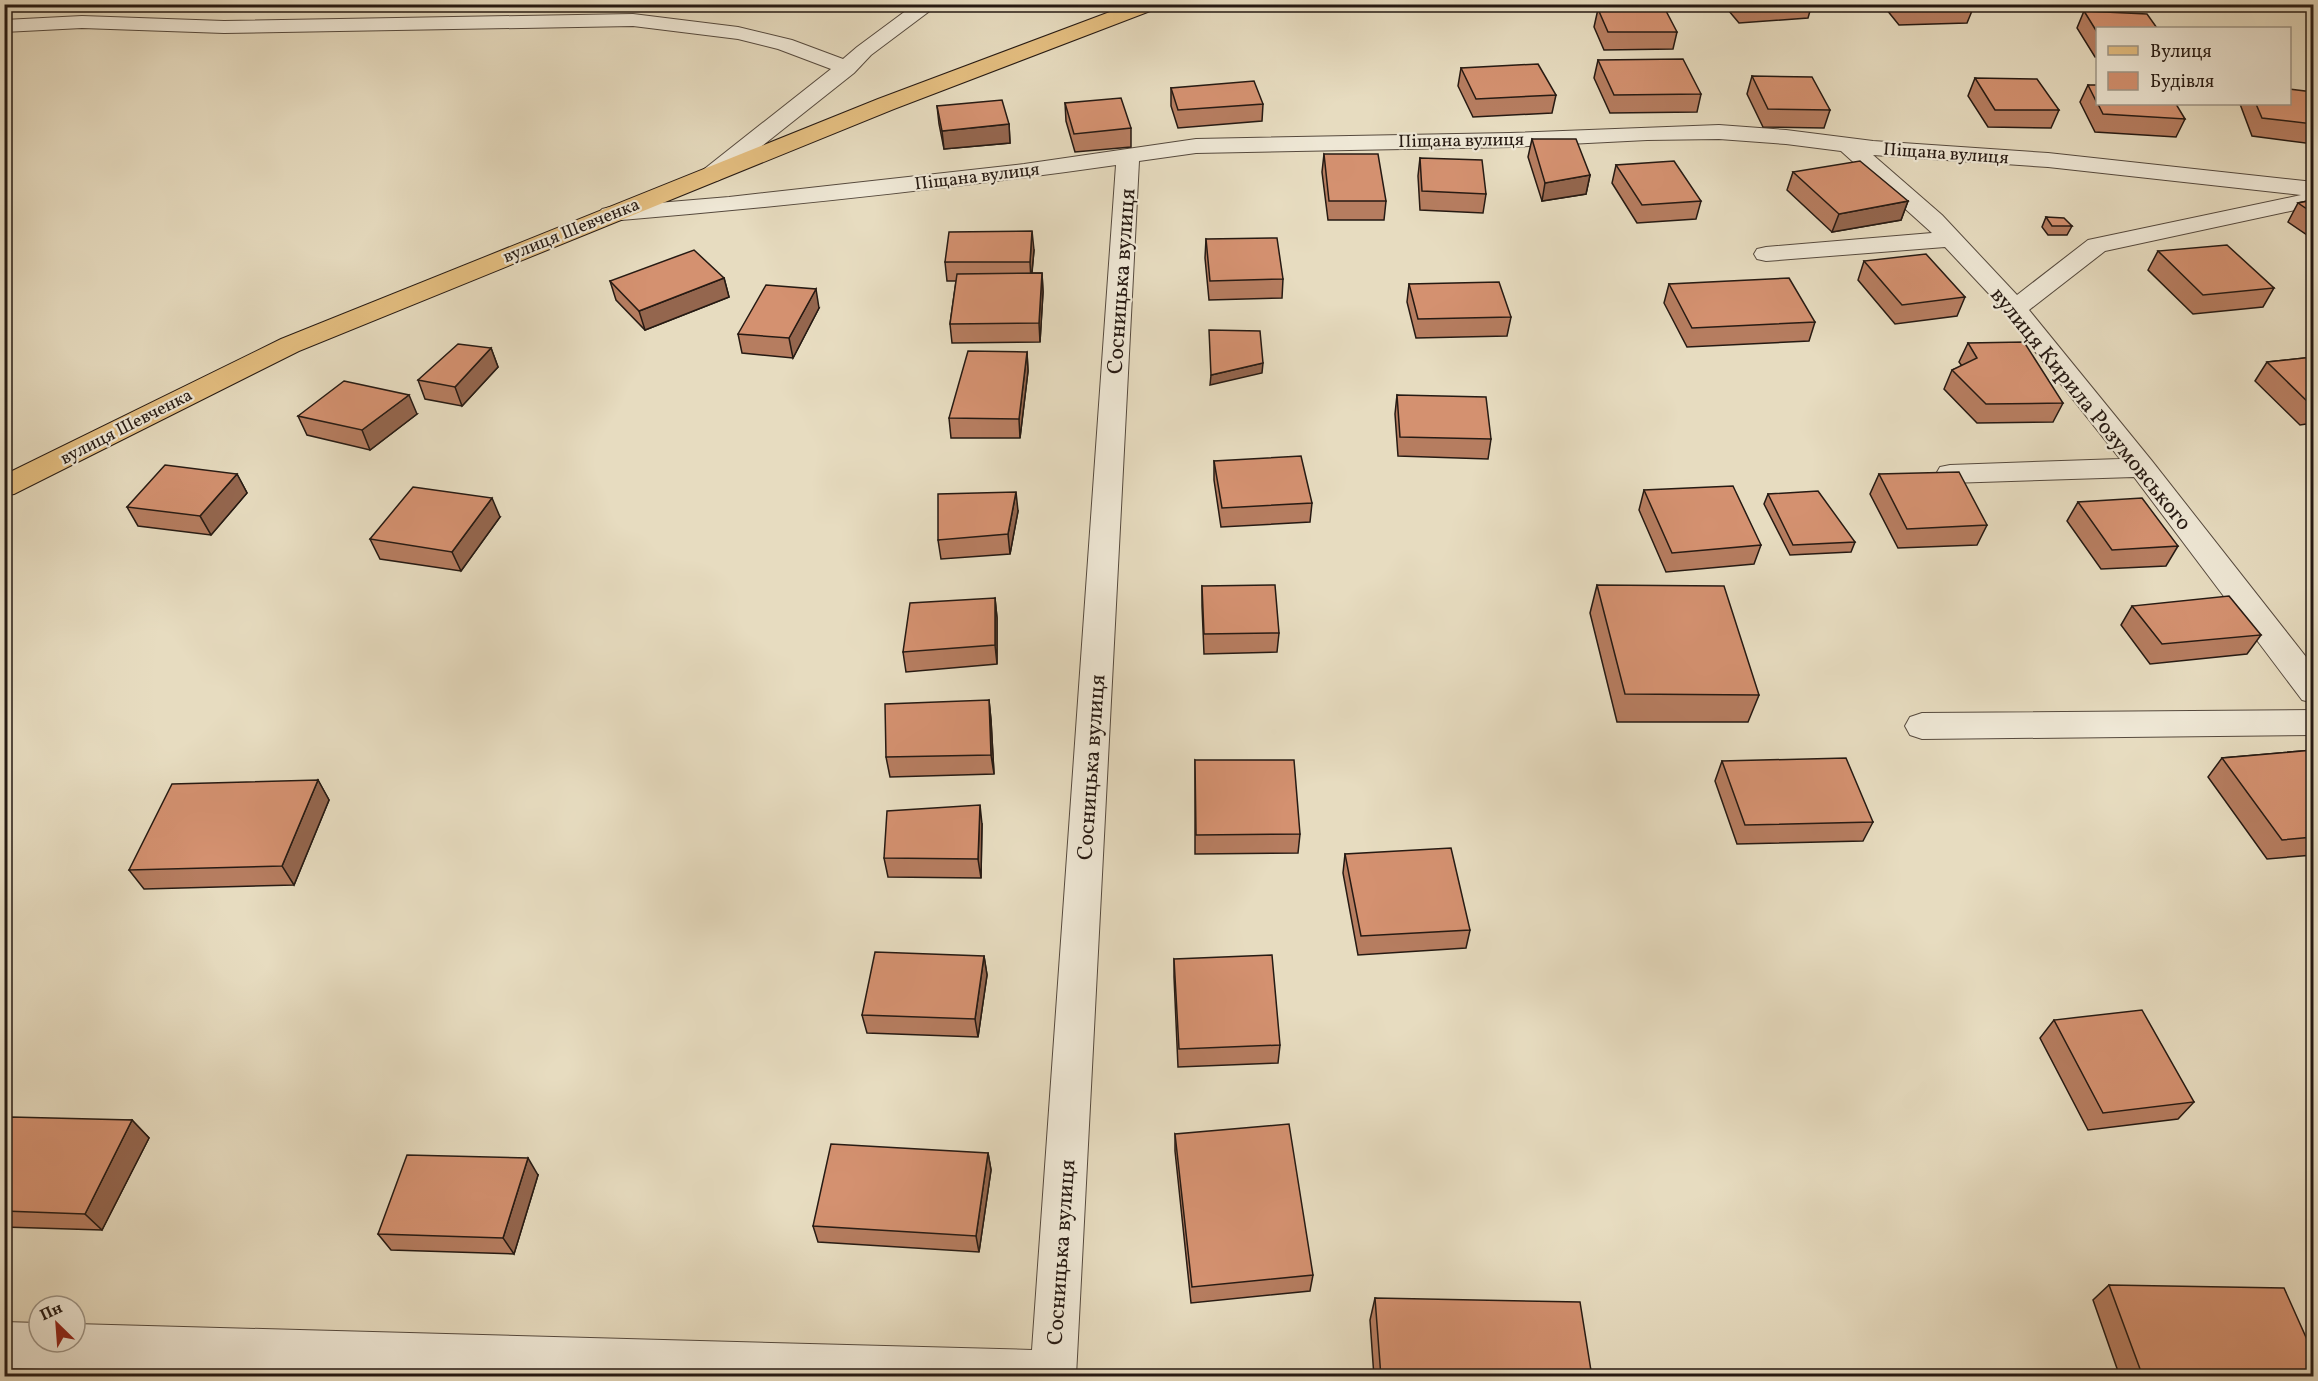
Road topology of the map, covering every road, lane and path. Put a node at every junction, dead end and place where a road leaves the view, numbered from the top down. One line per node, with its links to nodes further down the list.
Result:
1 (1151, 4): 7 (main road, вулиця Шевченка)
2 (922, 9): 4 (street)
3 (4, 27): 4 (street)
4 (846, 69): 7 (street)
5 (1848, 145): 6 (street, Піщана вулиця); 8 (street, Піщана вулиця); 11 (street, вулиця Кирила Розумовського)
6 (1128, 157): 10 (street, Піщана вулиця); 21 (street, Сосницька вулиця)
7 (711, 174): 10 (main road, вулиця Шевченка)
8 (2313, 189)
9 (2313, 199): 13 (street)
10 (610, 214): 16 (main road, вулиця Шевченка)
11 (1951, 238): 12 (street); 13 (street, вулиця Кирила Розумовського)
12 (1766, 254)
13 (2015, 309): 14 (street, вулиця Кирила Розумовського)
14 (2142, 468): 15 (street); 17 (street, вулиця Кирила Розумовського)
15 (1950, 474)
16 (4, 487)
17 (2313, 691)
18 (2313, 722): 19 (street)
19 (1922, 726)
20 (4, 1345): 21 (street)
21 (1053, 1375)

